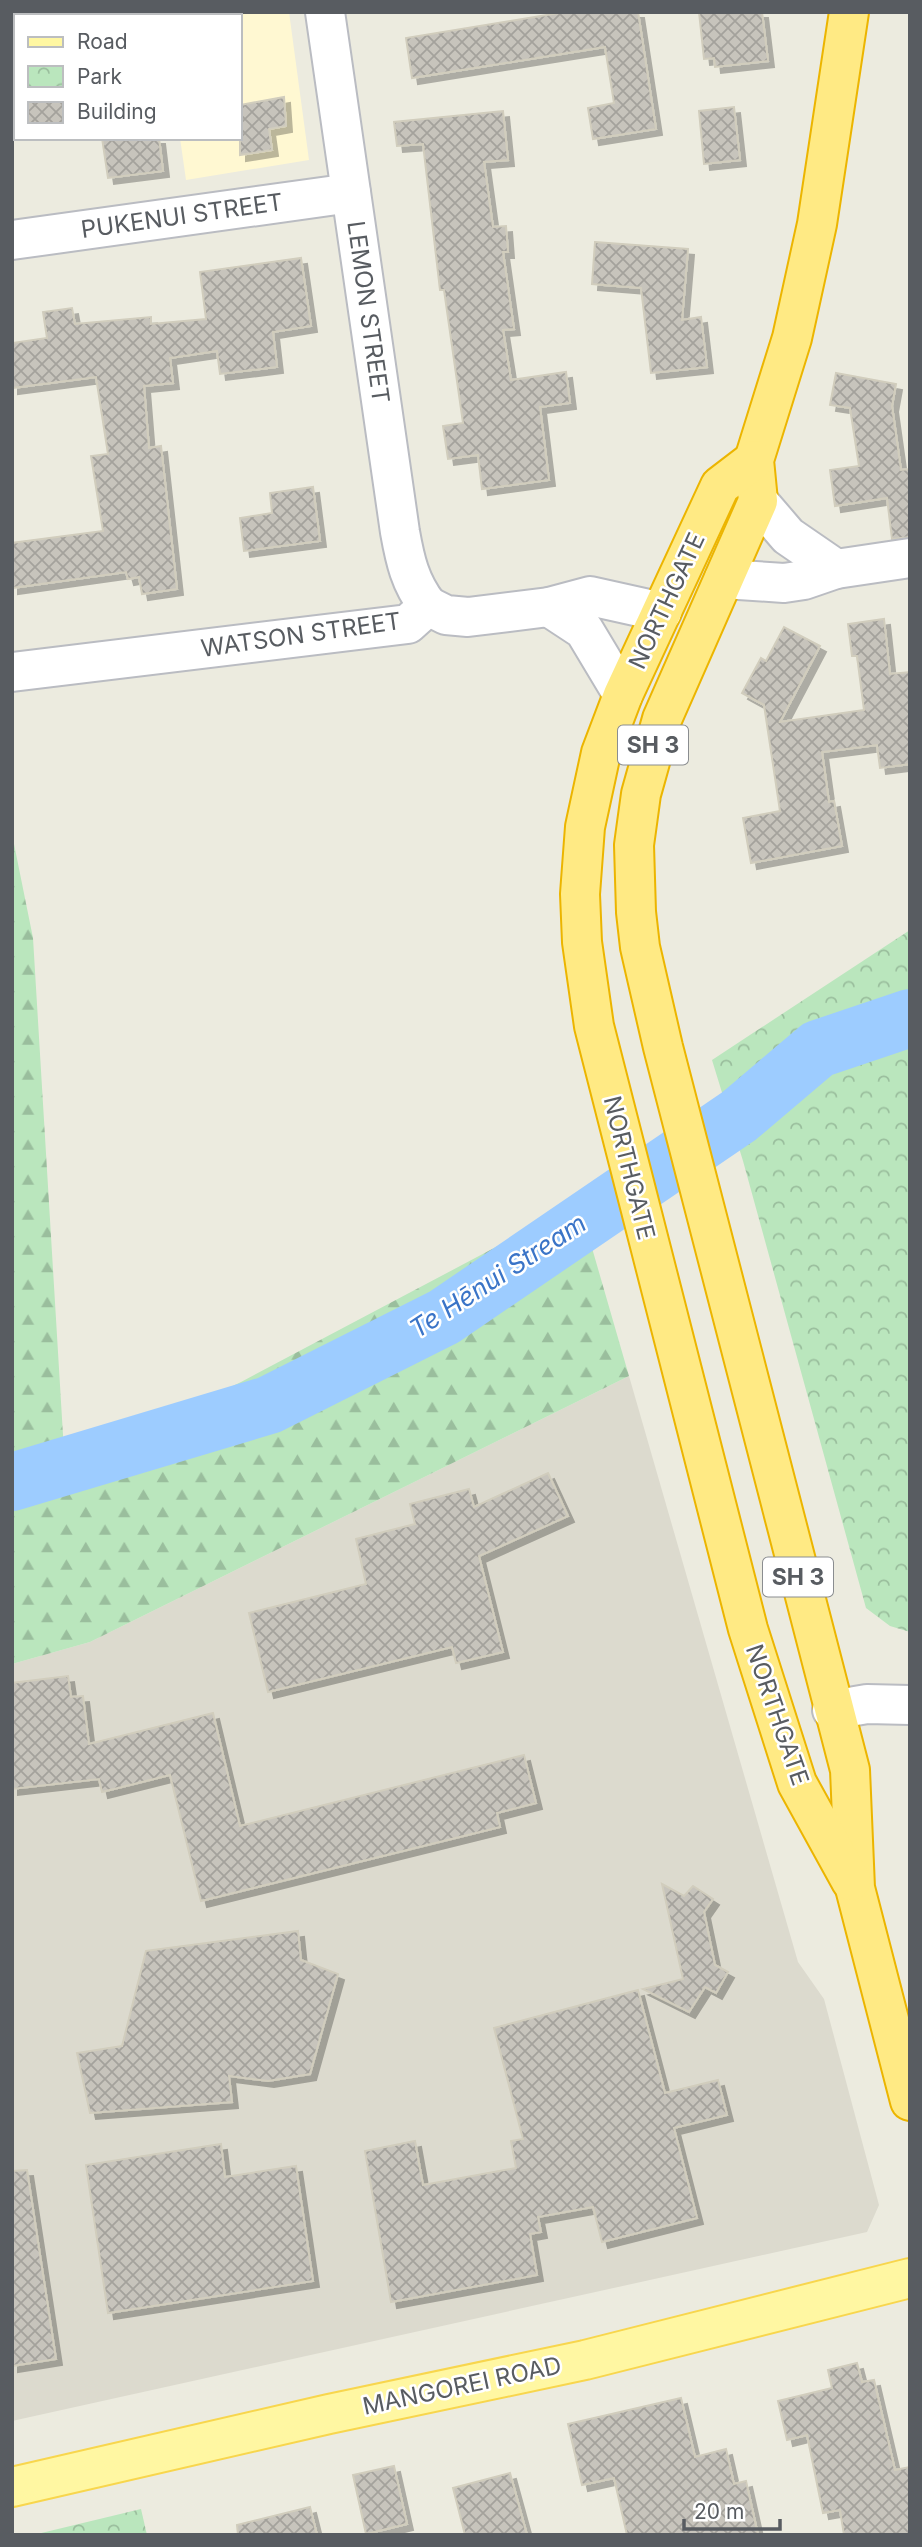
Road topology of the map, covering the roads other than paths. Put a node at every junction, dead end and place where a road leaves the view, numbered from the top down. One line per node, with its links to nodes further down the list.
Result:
1 (326, 12): 3 (street, LEMON STREET)
2 (849, 12): 5 (highway, NORTHGATE / SH 3)
3 (351, 193): 4 (street, PUKENUI STREET); 10 (street, LEMON STREET)
4 (12, 240)
5 (754, 460): 6 (highway, NORTHGATE / SH 3); 12 (highway, NORTHGATE / SH 3)
6 (758, 501): 8 (street); 9 (highway, NORTHGATE / SH 3)
7 (910, 558): 8 (street)
8 (836, 569): 9 (street)
9 (724, 579): 16 (highway, NORTHGATE / SH 3)
10 (428, 606): 11 (street, WATSON STREET); 13 (street, WATSON STREET)
11 (549, 607): 12 (street, WATSON STREET); 14 (street)
12 (662, 612): 14 (highway, NORTHGATE / SH 3)
13 (12, 672)
14 (623, 695): 17 (highway, NORTHGATE / SH 3)
15 (910, 1705): 16 (street)
16 (832, 1710): 17 (highway, NORTHGATE / SH 3)
17 (855, 1888): 18 (highway, NORTHGATE / SH 3)
18 (910, 2101)
19 (910, 2278): 20 (main road, MANGOREI ROAD)
20 (12, 2487)

